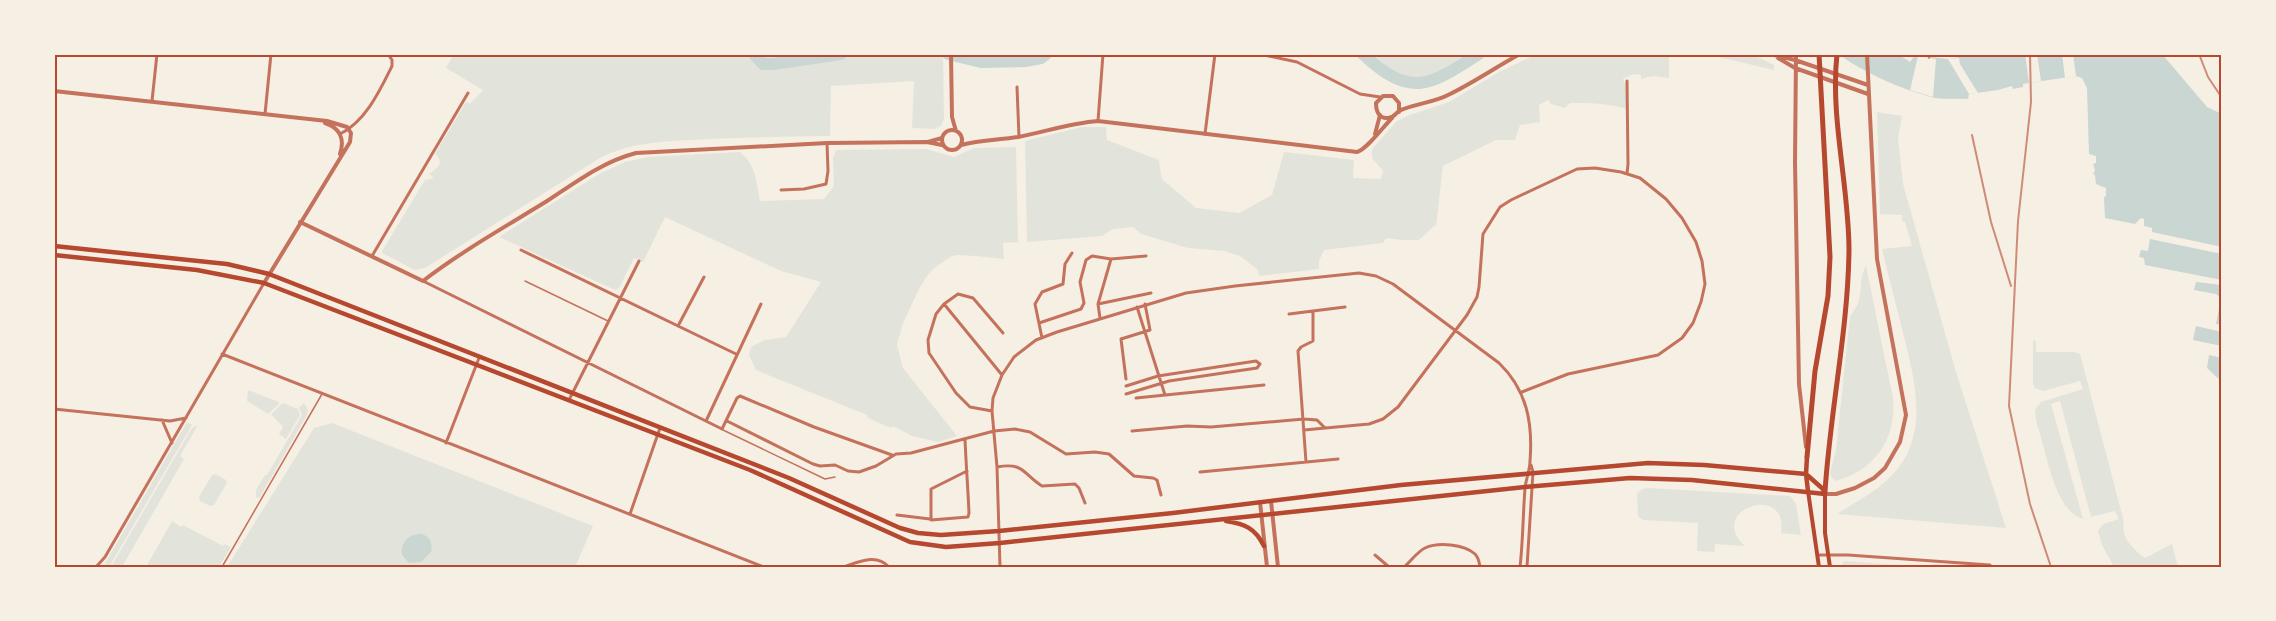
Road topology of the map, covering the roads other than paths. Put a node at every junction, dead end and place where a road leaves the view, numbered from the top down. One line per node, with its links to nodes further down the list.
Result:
1 (157, 54): 23 (street)
2 (271, 54): 27 (street)
3 (951, 54): 29 (street)
4 (1103, 54): 32 (street)
5 (1215, 54): 37 (street)
6 (1260, 54): 22 (street)
7 (1520, 54): 25 (street)
8 (1796, 54): 14 (street)
9 (1819, 54): 118 (highway)
10 (1838, 54): 130 (highway)
11 (1867, 54): 17 (street)
12 (389, 55): 33 (street)
13 (1772, 55): 14 (street); 15 (street)
14 (1795, 60): 15 (street); 17 (street)
15 (1795, 68): 21 (street); 118 (street)
16 (1627, 81): 48 (street)
17 (1868, 82): 21 (street)
18 (1017, 87): 40 (street)
19 (54, 91): 23 (street)
20 (468, 93): 55 (street)
21 (1868, 94): 130 (street)
22 (1380, 97): 24 (street); 28 (street)
23 (152, 101): 27 (street)
24 (1398, 101): 25 (street); 26 (street)
25 (1412, 107): 26 (street)
26 (1399, 111): 30 (street)
27 (265, 114): 31 (street)
28 (1380, 115): 30 (street); 38 (street)
29 (952, 117): 34 (street); 35 (street)
30 (1392, 118): 38 (street)
31 (319, 120): 33 (street); 36 (street)
32 (1098, 121): 37 (street); 40 (street)
33 (349, 129): 36 (street); 47 (street)
34 (947, 131): 35 (street); 41 (street)
35 (956, 131): 39 (street)
36 (340, 134): 47 (street)
37 (1204, 135): 38 (street)
38 (1374, 135)
39 (962, 137): 42 (street); 46 (street)
40 (1018, 137): 42 (street)
41 (942, 138): 43 (street); 45 (street)
42 (976, 141): 46 (street)
43 (927, 142): 44 (street); 45 (street)
44 (827, 143): 49 (street); 61 (street)
45 (942, 145): 46 (street)
46 (961, 145)
47 (339, 158): 50 (street)
48 (1627, 174): 78 (street); 93 (street)
49 (782, 190)
50 (300, 222): 55 (street); 59 (street)
51 (54, 246): 59 (main road)
52 (521, 250): 65 (street)
53 (1072, 253): 76 (street)
54 (54, 255): 63 (main road)
55 (372, 256): 61 (street)
56 (1146, 256): 57 (street)
57 (1111, 259): 68 (street); 76 (street)
58 (639, 261): 65 (street)
59 (269, 274): 63 (street); 84 (main road)
60 (704, 277): 77 (street)
61 (423, 281): 85 (street)
62 (525, 281): 75 (lane)
63 (264, 283): 82 (street); 86 (main road)
64 (1151, 293): 68 (street)
65 (621, 298): 75 (street); 77 (street)
66 (761, 303): 83 (street)
67 (944, 304): 80 (street); 87 (street); 101 (street)
68 (1098, 304): 74 (street)
69 (1145, 304): 70 (street); 78 (street); 79 (street)
70 (1137, 307): 74 (street); 79 (street)
71 (1346, 308): 72 (street)
72 (1313, 311): 73 (street); 103 (street)
73 (1289, 314)
74 (1100, 318): 81 (street)
75 (609, 321): 85 (street)
76 (1038, 323): 81 (street)
77 (678, 326): 83 (street)
78 (1456, 330): 93 (street); 108 (street)
79 (1144, 332): 88 (street); 89 (street)
80 (1003, 333)
81 (1042, 338): 87 (street)
82 (222, 354): 94 (street); 102 (street)
83 (736, 354): 105 (street)
84 (479, 358): 86 (street); 95 (main road)
85 (588, 361): 95 (street); 105 (street)
86 (476, 365): 99 (main road); 116 (street)
87 (1002, 375): 101 (street)
88 (1158, 376): 90 (street); 90 (street); 92 (street)
89 (1126, 379)
90 (1161, 383): 96 (street); 97 (street)
91 (1264, 385): 97 (street)
92 (1126, 386)
93 (1522, 392): 124 (street)
94 (322, 394): 116 (street); 149 (lane)
95 (572, 394): 99 (street); 107 (main road)
96 (1126, 394)
97 (1165, 395): 98 (street)
98 (1136, 398)
99 (569, 400): 113 (main road)
100 (54, 409): 104 (street)
101 (992, 411): 112 (street)
102 (186, 417): 104 (street); 115 (street)
103 (1304, 419): 108 (street); 110 (street); 111 (street)
104 (162, 420): 115 (street)
105 (706, 421): 109 (street)
106 (726, 421): 109 (street); 117 (street); 117 (street)
107 (660, 428): 113 (street); 141 (main road)
108 (1325, 428): 110 (street)
109 (722, 429): 126 (lane)
110 (1304, 430): 120 (street)
111 (1132, 431)
112 (994, 432): 114 (street); 121 (street); 131 (street)
113 (657, 435): 135 (street); 142 (main road)
114 (965, 439): 117 (street); 122 (street)
115 (172, 442): 148 (street)
116 (446, 443): 135 (street)
117 (892, 455)
118 (1807, 457): 125 (main road)
119 (1338, 459): 120 (street)
120 (1306, 462): 123 (street)
121 (996, 467): 134 (street); 141 (street)
122 (967, 471): 139 (street); 139 (street)
123 (1200, 472)
124 (1530, 472): 125 (main road); 127 (street); 128 (street); 132 (main road)
125 (1806, 474): 129 (main road); 130 (main road)
126 (835, 477)
127 (1532, 486): 128 (main road); 129 (main road); 160 (street)
128 (1525, 487): 136 (main road); 159 (street)
129 (1808, 491): 130 (main road); 145 (main road)
130 (1825, 493): 146 (main road)
131 (1161, 495)
132 (1271, 501): 133 (main road); 136 (street)
133 (1260, 502): 138 (street); 141 (main road)
134 (1085, 503)
135 (630, 514): 150 (street)
136 (1273, 514): 138 (main road); 155 (street)
137 (897, 515): 139 (street)
138 (1261, 516): 140 (main road); 143 (street)
139 (930, 519)
140 (1221, 520): 142 (main road); 143 (main road)
141 (999, 531): 142 (street)
142 (1000, 543): 153 (street)
143 (1264, 546): 154 (street)
144 (1375, 555): 156 (street)
145 (1818, 555): 146 (street); 161 (main road)
146 (1827, 555): 147 (street); 162 (main road)
147 (1990, 565)
148 (96, 567)
149 (222, 567)
150 (764, 567)
151 (843, 567): 152 (street)
152 (889, 567)
153 (1000, 567)
154 (1266, 567)
155 (1278, 567)
156 (1389, 567)
157 (1404, 567): 158 (street)
158 (1480, 567)
159 (1520, 567)
160 (1527, 567)
161 (1819, 567)
162 (1830, 567)

